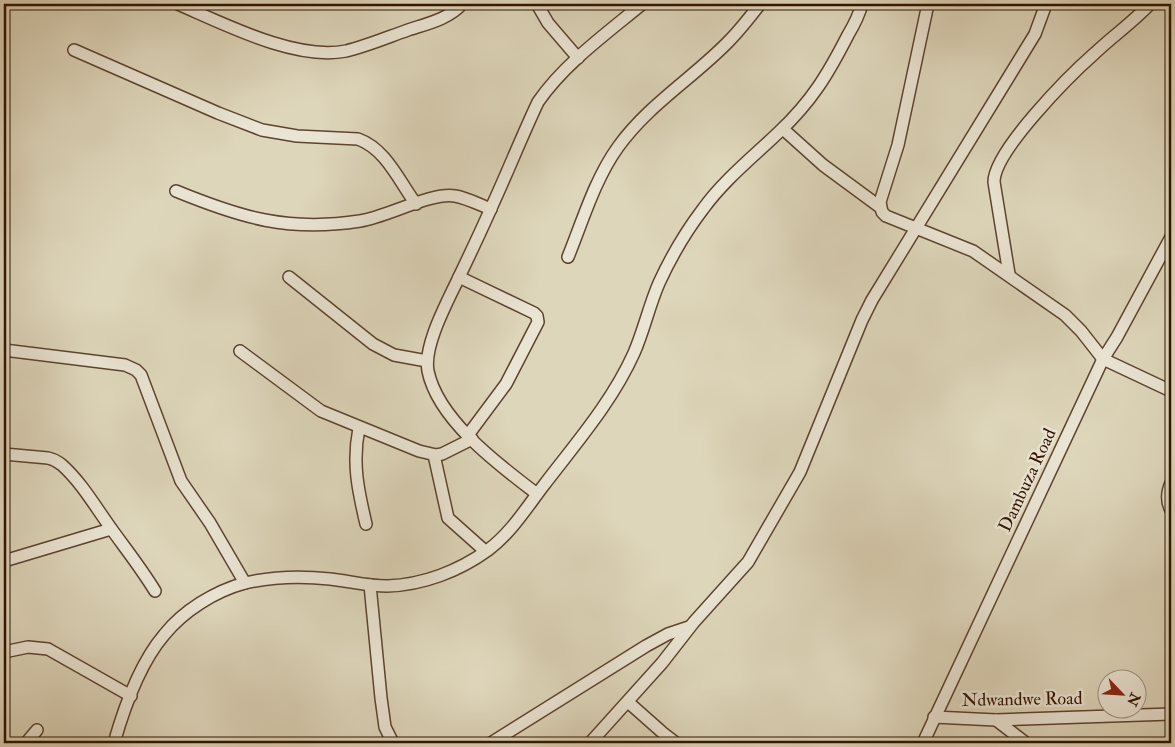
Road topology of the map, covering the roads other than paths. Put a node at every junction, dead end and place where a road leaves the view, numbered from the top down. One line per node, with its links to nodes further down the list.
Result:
1 (178, 4): 2 (street)
2 (462, 4)
3 (537, 4): 11 (street)
4 (642, 4): 11 (street)
5 (760, 4): 19 (street)
6 (862, 4): 12 (street)
7 (928, 4): 15 (street)
8 (1046, 4): 17 (street)
9 (1150, 4): 20 (street)
10 (74, 50): 14 (street)
11 (578, 58): 16 (street)
12 (783, 128): 15 (street); 33 (street)
13 (176, 190): 14 (street)
14 (416, 204): 16 (street)
15 (880, 207): 17 (street)
16 (491, 209): 22 (street)
17 (915, 228): 20 (street); 42 (street)
18 (1171, 237): 25 (street, Dambuza Road)
19 (568, 257)
20 (1008, 274): 25 (street)
21 (289, 277): 26 (street)
22 (460, 277): 26 (street); 29 (street)
23 (4, 350): 39 (street)
24 (240, 351): 28 (street)
25 (1103, 359): 27 (street); 47 (street, Dambuza Road)
26 (427, 361): 29 (street)
27 (1171, 391)
28 (359, 428): 31 (street); 35 (street)
29 (470, 437): 31 (street); 33 (street)
30 (4, 454): 36 (street)
31 (434, 455): 37 (street)
32 (1171, 483): 34 (street)
33 (537, 494): 37 (street)
34 (1171, 510)
35 (366, 524)
36 (111, 529): 38 (street); 41 (street)
37 (485, 552): 40 (street)
38 (4, 561)
39 (245, 583): 40 (street); 44 (street)
40 (370, 584): 52 (street)
41 (155, 591)
42 (691, 626): 45 (street); 53 (street)
43 (4, 652): 44 (street)
44 (131, 696): 51 (street)
45 (628, 702): 54 (street); 55 (street)
46 (1171, 714): 48 (street, Ndwandwe Road)
47 (934, 717): 48 (street, Ndwandwe Road); 56 (street, Dambuza Road)
48 (996, 720): 57 (street)
49 (36, 730): 50 (street)
50 (26, 743)
51 (114, 743)
52 (393, 743)
53 (491, 743)
54 (590, 743)
55 (676, 743)
56 (923, 743)
57 (1026, 743)

